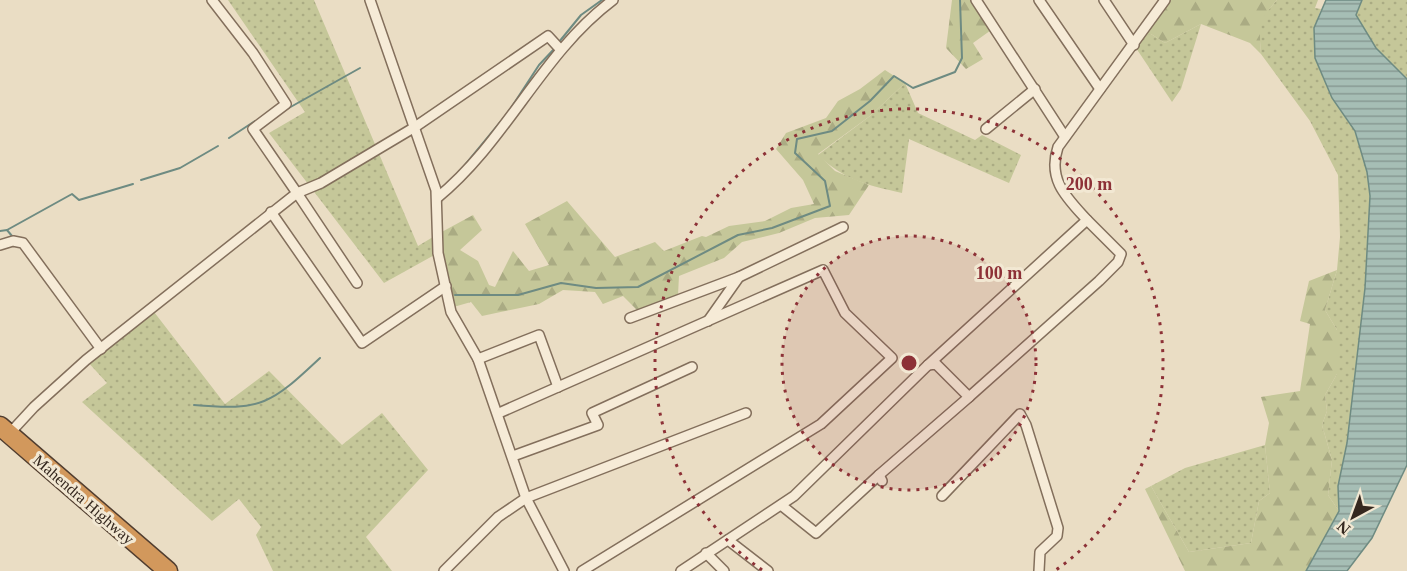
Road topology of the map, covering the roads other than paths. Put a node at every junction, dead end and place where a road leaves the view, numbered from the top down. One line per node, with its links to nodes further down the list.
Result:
1 (212, 0): 15 (street)
2 (370, 0): 12 (street)
3 (613, 0): 9 (street)
4 (976, 0): 10 (street)
5 (1039, 0): 11 (street)
6 (1104, 0): 8 (street)
7 (1165, 0): 8 (street)
8 (1134, 45): 11 (street)
9 (560, 49): 12 (street); 16 (street)
10 (1035, 88): 13 (street); 14 (street)
11 (1100, 89): 14 (street)
12 (415, 127): 15 (street); 16 (street)
13 (986, 129)
14 (1065, 137): 18 (street)
15 (297, 193): 17 (street); 22 (street)
16 (437, 198): 23 (street)
17 (271, 212): 23 (street); 26 (street)
18 (1087, 220): 28 (street); 31 (street)
19 (843, 227): 21 (street)
20 (0, 245): 26 (street)
21 (739, 277): 24 (street); 25 (street)
22 (357, 283)
23 (446, 286): 27 (street)
24 (630, 318)
25 (706, 323): 30 (street); 44 (street)
26 (101, 349): 34 (street)
27 (478, 359): 30 (street); 32 (street)
28 (928, 365): 31 (street); 38 (street)
29 (692, 367): 35 (street)
30 (558, 387): 32 (street)
31 (969, 397): 38 (street)
32 (499, 413): 35 (street)
33 (746, 413): 37 (street)
34 (5, 430): 41 (highway, Mahendra Highway)
35 (513, 456): 37 (street)
36 (942, 496): 48 (street)
37 (526, 498): 42 (street); 43 (street)
38 (781, 505): 39 (street)
39 (728, 540): 40 (street); 47 (street)
40 (706, 553): 45 (street); 46 (street)
41 (168, 571)
42 (444, 571)
43 (564, 571)
44 (582, 571)
45 (681, 571)
46 (724, 571)
47 (768, 571)
48 (1039, 571)

